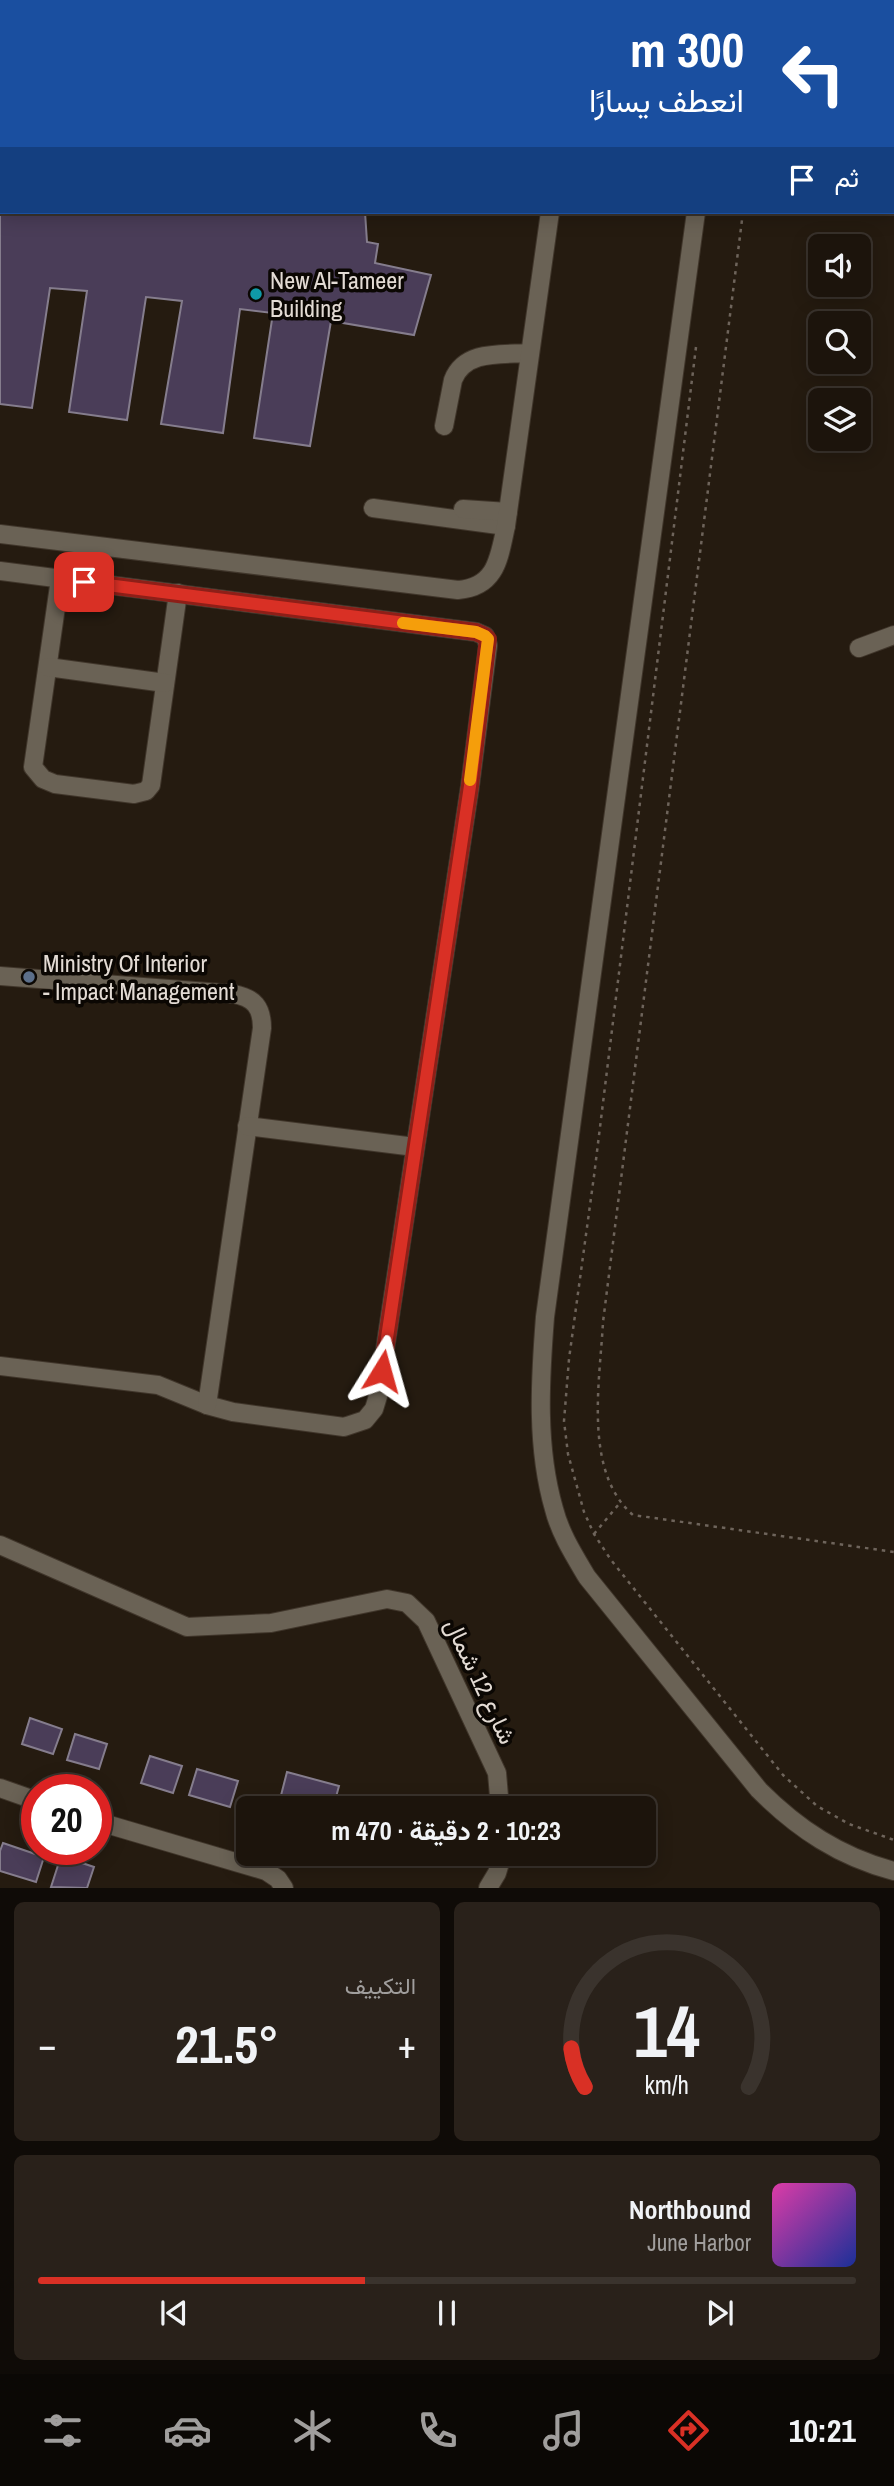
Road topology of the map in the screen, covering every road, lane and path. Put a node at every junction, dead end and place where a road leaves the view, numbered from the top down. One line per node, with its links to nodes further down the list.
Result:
1 (550, 214): 5 (street)
2 (696, 214): 32 (street)
3 (743, 214): 22 (path)
4 (696, 345): 23 (path)
5 (530, 357): 6 (street); 8 (street)
6 (449, 427)
7 (374, 504): 8 (street)
8 (507, 519): 9 (street)
9 (0, 534)
10 (0, 571): 11 (street)
11 (60, 579): 12 (street); 15 (street)
12 (178, 593): 16 (street); 19 (street)
13 (894, 635): 14 (street)
14 (859, 648)
15 (48, 667): 16 (street); 16 (street)
16 (165, 683)
17 (0, 976): 18 (street)
18 (247, 1126): 19 (street); 21 (street)
19 (415, 1147): 21 (street)
20 (0, 1366): 21 (street)
21 (206, 1405)
22 (619, 1503): 23 (path); 25 (path)
23 (594, 1534): 30 (path)
24 (0, 1545): 28 (street, شارع 12 شمال)
25 (894, 1552)
26 (0, 1788): 27 (street)
27 (21, 1795)
28 (499, 1796)
29 (112, 1826): 33 (street)
30 (894, 1840)
31 (499, 1866): 34 (street)
32 (894, 1871)
33 (284, 1888)
34 (488, 1888)

